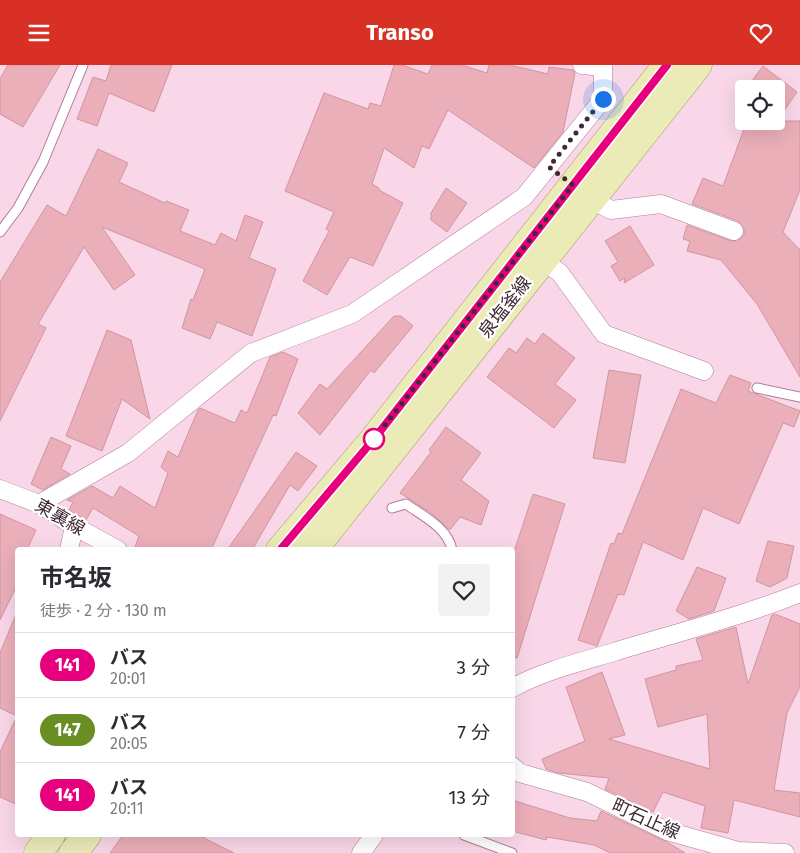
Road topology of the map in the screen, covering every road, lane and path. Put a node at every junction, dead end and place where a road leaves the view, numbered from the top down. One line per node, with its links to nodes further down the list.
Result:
1 (83, 65): 9 (lane)
2 (582, 65): 5 (street)
3 (667, 65): 7 (main road)
4 (698, 65): 7 (main road, 泉塩釜線)
5 (603, 66): 6 (street)
6 (549, 167): 7 (street); 15 (street)
7 (582, 192): 8 (street); 10 (main road, 泉塩釜線); 20 (main road)
8 (734, 231)
9 (0, 233)
10 (543, 260): 11 (street); 21 (main road, 泉塩釜線)
11 (704, 371)
12 (757, 388): 13 (lane)
13 (800, 397)
14 (0, 489): 15 (street, 東裏線)
15 (39, 504): 17 (street, 東裏線)
16 (392, 508): 22 (lane)
17 (74, 525): 18 (street); 19 (street, 東裏線)
18 (70, 547)
19 (113, 547)
20 (283, 547)
21 (315, 547)
22 (451, 547)
23 (800, 593): 24 (street)
24 (515, 686)
25 (515, 769): 34 (street, 町石止線)
26 (50, 837): 30 (main road)
27 (85, 837): 31 (main road)
28 (373, 837): 32 (street)
29 (469, 837): 33 (lane)
30 (38, 853)
31 (73, 853)
32 (361, 853)
33 (512, 853)
34 (784, 853)

